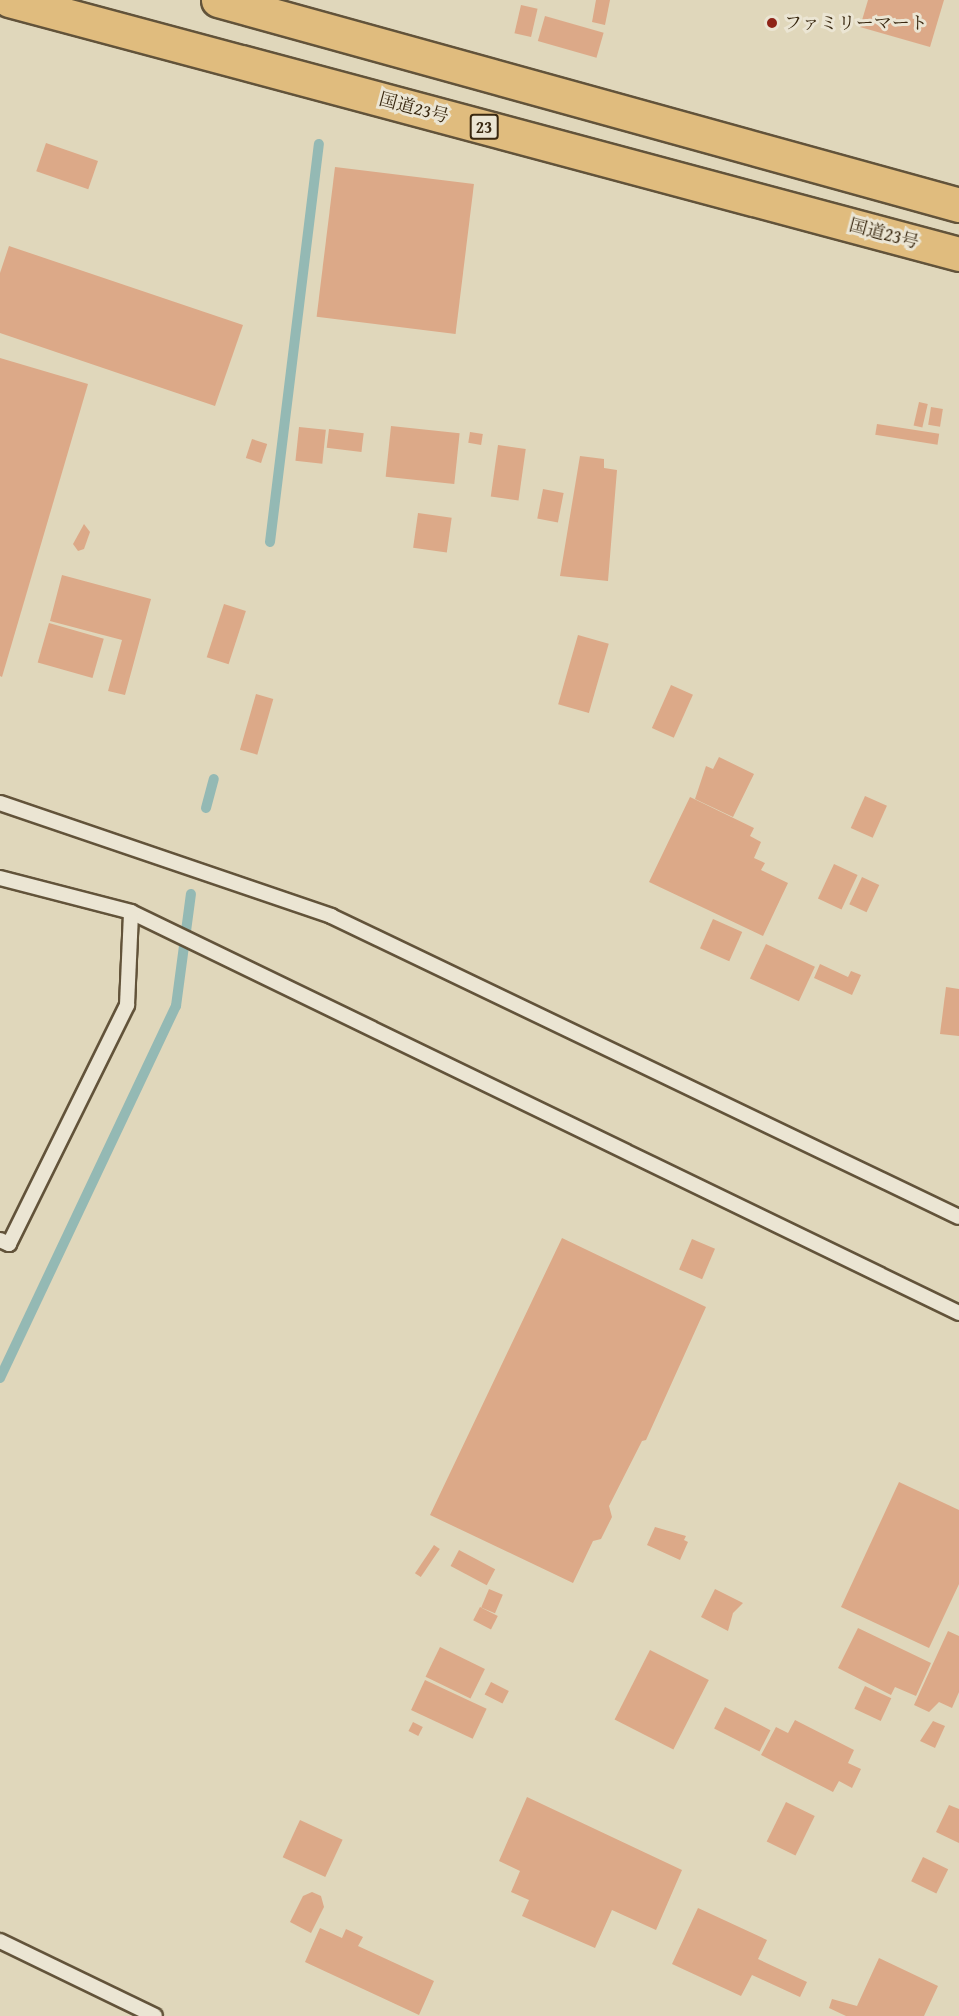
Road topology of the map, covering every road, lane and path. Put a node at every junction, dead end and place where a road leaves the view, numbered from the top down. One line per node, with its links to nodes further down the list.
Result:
1 (9, 0): 4 (highway, 国道23号 / 23)
2 (218, 0): 3 (highway)
3 (959, 205)
4 (958, 253)
5 (0, 802): 8 (lane)
6 (0, 878): 7 (lane)
7 (130, 912): 9 (lane); 10 (lane)
8 (959, 1217)
9 (0, 1240)
10 (959, 1313)
11 (0, 1941): 12 (lane)
12 (155, 2016)

